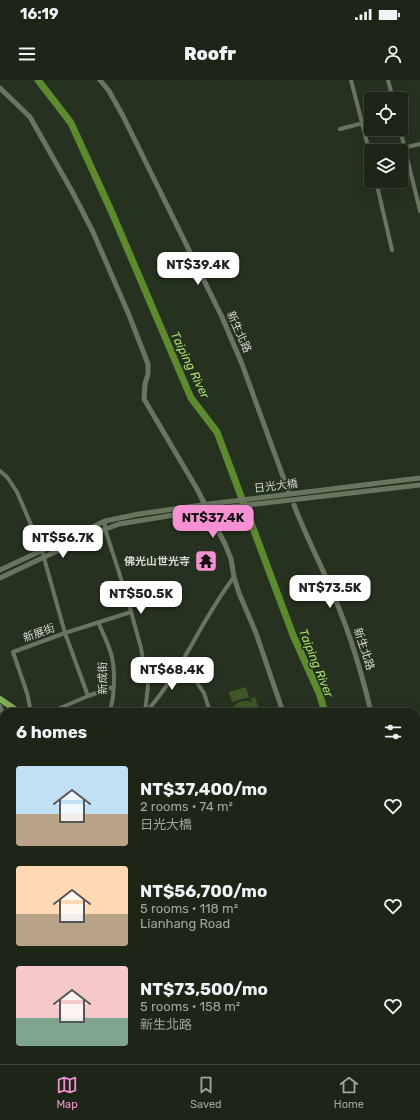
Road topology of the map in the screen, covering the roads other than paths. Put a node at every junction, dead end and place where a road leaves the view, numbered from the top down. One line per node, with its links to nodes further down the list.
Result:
1 (100, 80): 18 (street, 新生北路)
2 (351, 80): 6 (street)
3 (388, 80): 5 (street)
4 (0, 88): 26 (street)
5 (391, 92)
6 (363, 123): 7 (street); 8 (street)
7 (340, 129)
8 (368, 144)
9 (420, 144): 10 (street)
10 (408, 147)
11 (408, 164): 13 (street)
12 (378, 188): 14 (street)
13 (420, 210)
14 (392, 250)
15 (0, 471): 23 (street)
16 (420, 478): 21 (street, 日光大橋)
17 (420, 485): 21 (street, 日光大橋)
18 (289, 493)
19 (294, 505): 43 (street, 新生北路)
20 (104, 521): 21 (street); 22 (street); 23 (street)
21 (118, 521): 22 (street)
22 (106, 529): 24 (street); 28 (street)
23 (42, 551): 24 (street); 25 (street)
24 (43, 558): 27 (street); 30 (street)
25 (0, 570)
26 (234, 577): 31 (street); 42 (street)
27 (0, 578)
28 (131, 612): 29 (street, 新展街); 39 (street)
29 (98, 622): 30 (street, 新展街); 32 (street, 新成街)
30 (65, 633): 33 (street); 36 (street, 新展街)
31 (184, 659): 40 (street); 41 (street)
32 (113, 687): 33 (street); 38 (street, 新成街)
33 (88, 696): 37 (street)
34 (0, 699): 35 (main road)
35 (13, 708)
36 (30, 708)
37 (60, 708)
38 (111, 708)
39 (145, 708)
40 (149, 708)
41 (209, 708)
42 (282, 708)
43 (370, 708)

